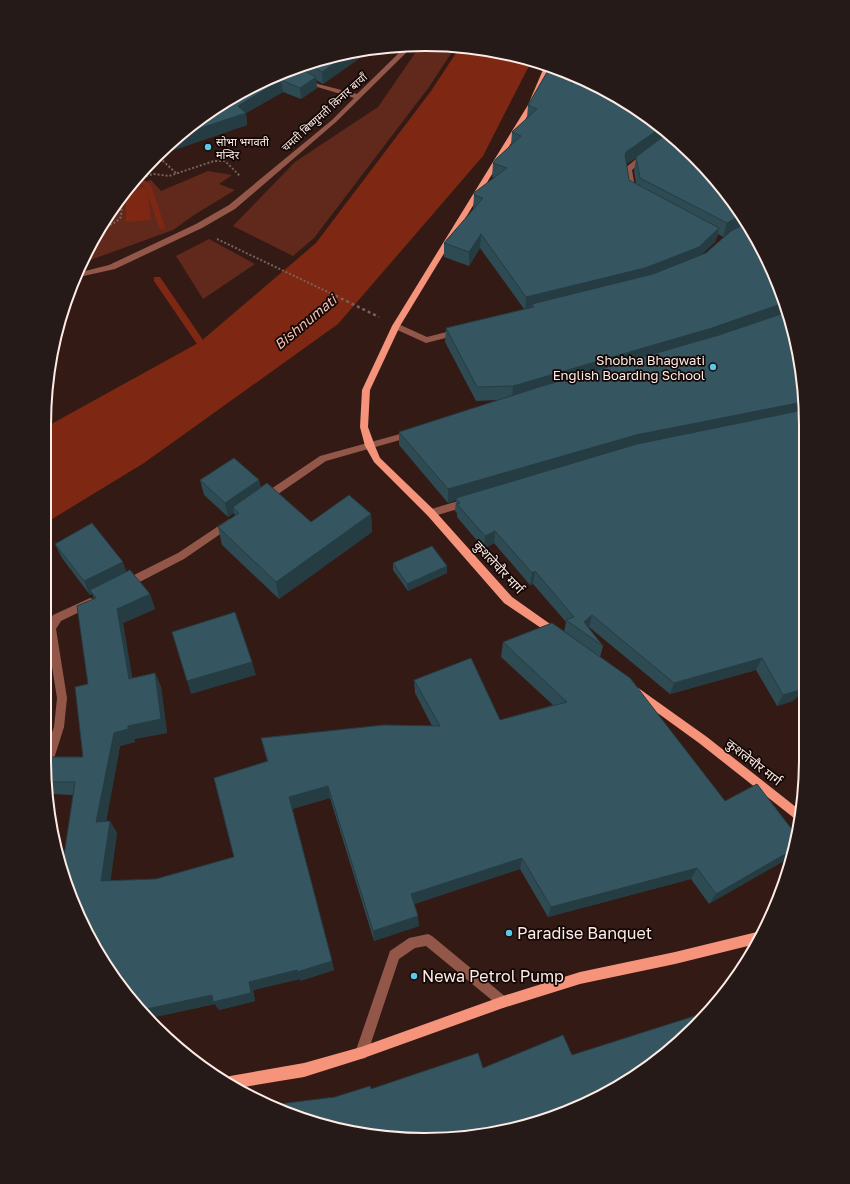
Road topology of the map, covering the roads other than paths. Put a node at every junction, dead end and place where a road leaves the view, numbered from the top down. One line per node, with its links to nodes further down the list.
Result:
1 (404, 52): 4 (street, चमती बिष्णुमती किनार बायाँ)
2 (546, 71): 8 (main road, कुशलेचौर मार्ग)
3 (297, 74): 4 (street)
4 (359, 97): 7 (street, चमती बिष्णुमती किनार बायाँ)
5 (654, 150): 6 (street)
6 (639, 198)
7 (83, 274)
8 (396, 326): 9 (street); 11 (main road, कुशलेचौर मार्ग)
9 (465, 330)
10 (423, 430): 11 (street)
11 (370, 446): 13 (street); 14 (main road, कुशलेचौर मार्ग)
12 (476, 500): 14 (street)
13 (258, 502)
14 (431, 513): 20 (main road, कुशलेचौर मार्ग)
15 (239, 516): 16 (street)
16 (119, 587)
17 (98, 598): 18 (street)
18 (51, 629)
19 (51, 629): 22 (street)
20 (567, 642)
21 (625, 684): 23 (main road, कुशलेचौर मार्ग)
22 (51, 750)
23 (795, 813)
24 (752, 939): 25 (main road)
25 (503, 1002): 26 (main road); 26 (street)
26 (361, 1053): 27 (main road)
27 (236, 1082)

